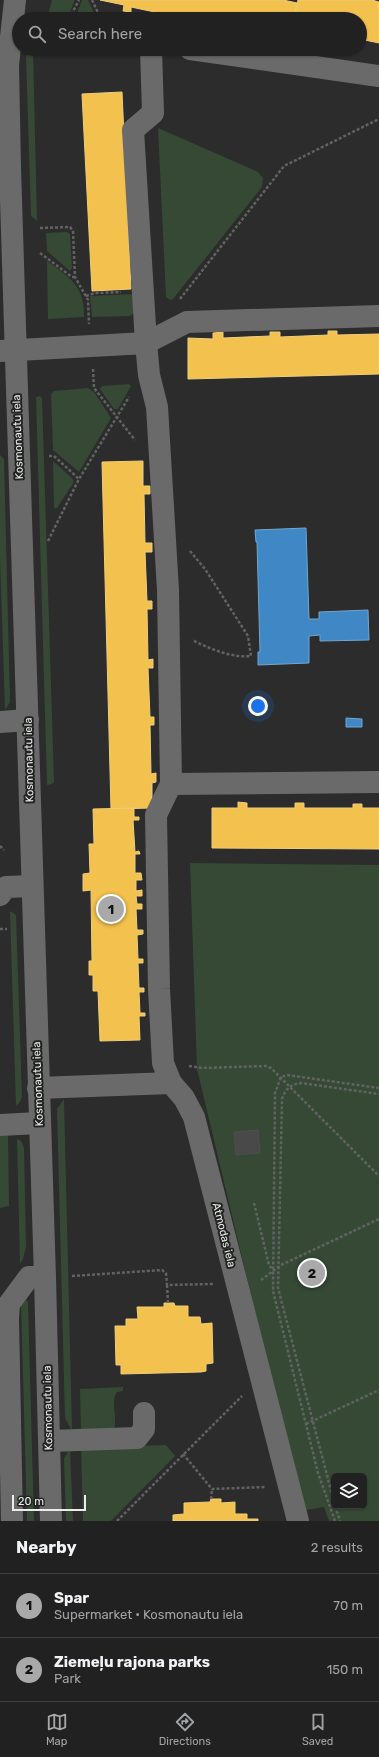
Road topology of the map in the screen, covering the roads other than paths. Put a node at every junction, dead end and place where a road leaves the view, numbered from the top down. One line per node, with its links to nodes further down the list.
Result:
1 (15, 0): 2 (street, Kosmonautu iela)
2 (15, 12)
3 (12, 42): 7 (street, Kosmonautu iela)
4 (151, 56): 9 (street)
5 (239, 56): 6 (street)
6 (379, 76)
7 (5, 168): 10 (street, Kosmonautu iela)
8 (379, 316): 9 (street)
9 (146, 343): 10 (street); 15 (street)
10 (8, 351): 11 (street, Kosmonautu iela)
11 (9, 439): 12 (street, Kosmonautu iela)
12 (28, 720): 13 (street); 16 (street, Kosmonautu iela)
13 (0, 722)
14 (379, 782): 15 (street)
15 (171, 784): 18 (street)
16 (32, 886): 17 (street); 19 (street, Kosmonautu iela)
17 (0, 894)
18 (167, 1073): 19 (street); 27 (street, Atmodas iela)
19 (38, 1088): 20 (street, Kosmonautu iela)
20 (39, 1123): 21 (street); 22 (street, Kosmonautu iela)
21 (0, 1125)
22 (45, 1277): 24 (street, Kosmonautu iela); 25 (street)
23 (144, 1413): 24 (street)
24 (49, 1441): 26 (street, Kosmonautu iela)
25 (12, 1521)
26 (51, 1521)
27 (298, 1521)

